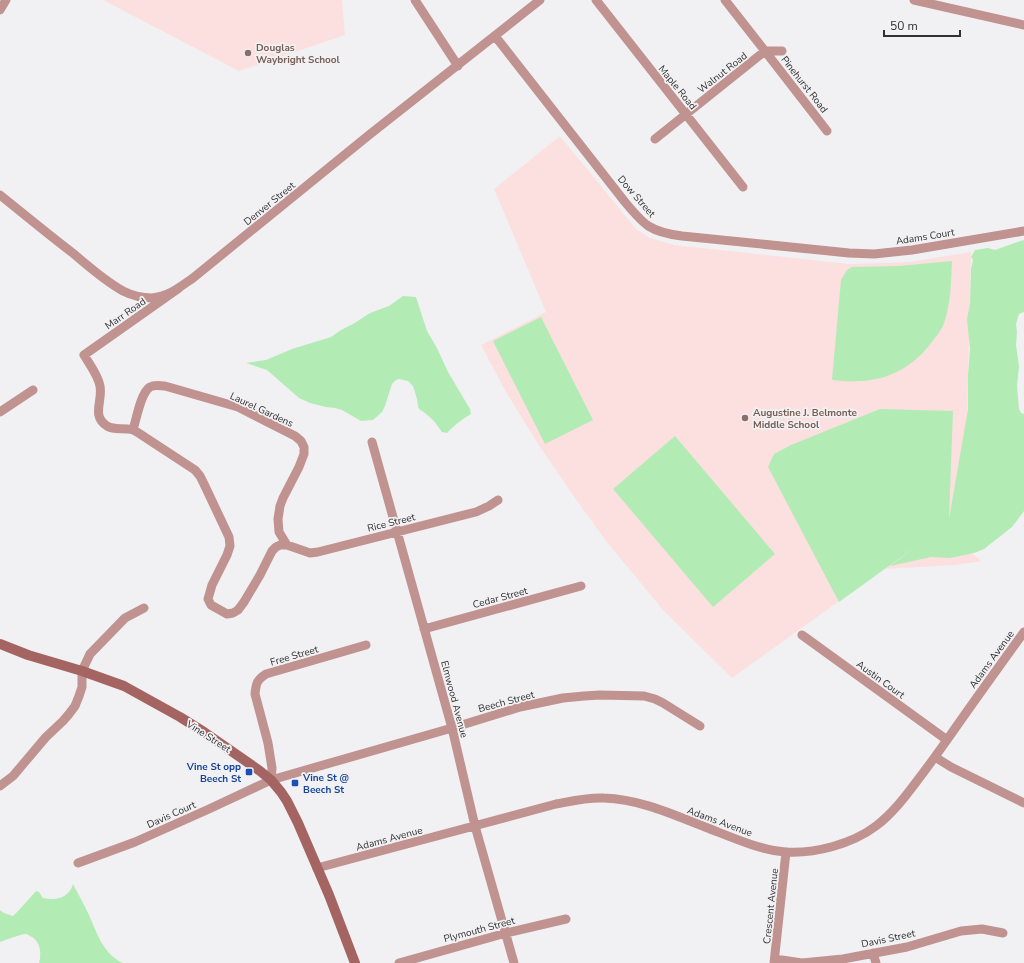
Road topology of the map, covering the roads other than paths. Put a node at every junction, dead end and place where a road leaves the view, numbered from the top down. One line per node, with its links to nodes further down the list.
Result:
1 (6, 0): 7 (street)
2 (415, 0): 12 (street)
3 (540, 0): 9 (street, Denver Street)
4 (596, 0): 13 (street, Maple Road)
5 (725, 0): 10 (street, Pinehurst Road)
6 (914, 0): 8 (street)
7 (0, 10)
8 (1024, 25)
9 (495, 36): 12 (street, Denver Street); 19 (street, Dow Street)
10 (765, 51): 11 (street, Pinehurst Road); 13 (street, Walnut Road); 14 (street, Pinehurst Road)
11 (782, 51)
12 (458, 66): 20 (street, Denver Street)
13 (686, 114): 15 (street, Walnut Road); 16 (street, Maple Road)
14 (827, 131)
15 (655, 139)
16 (744, 187)
17 (0, 195): 20 (street, Denver Street)
18 (1024, 231): 19 (street, Adams Court)
19 (829, 251)
20 (179, 288): 23 (street, Marr Road)
21 (33, 390): 22 (street)
22 (0, 412)
23 (133, 430): 27 (street, Laurel Gardens); 27 (street)
24 (372, 442): 26 (street, Elmwood Avenue)
25 (498, 500): 26 (street, Rice Street)
26 (397, 532): 27 (street, Rice Street); 30 (street, Elmwood Avenue)
27 (287, 545)
28 (582, 586): 30 (street, Cedar Street)
29 (144, 608): 35 (street)
30 (424, 629): 37 (street, Elmwood Avenue)
31 (1024, 632): 38 (street, Adams Avenue)
32 (802, 635): 38 (street, Austin Court)
33 (0, 644): 35 (street, Vine Street)
34 (366, 645): 40 (street, Free Street)
35 (82, 671): 40 (street, Vine Street); 41 (street)
36 (700, 726): 37 (street, Beech Street)
37 (452, 728): 40 (street, Beech Street); 43 (street, Elmwood Avenue)
38 (947, 740): 39 (street, Adams Avenue)
39 (935, 756): 42 (street); 44 (street, Adams Avenue)
40 (271, 780): 45 (street, Davis Court); 46 (street, Vine Street)
41 (0, 786)
42 (1024, 803)
43 (475, 826): 44 (street, Adams Avenue); 46 (street, Adams Avenue); 48 (street, Elmwood Avenue)
44 (786, 852): 51 (street, Crescent Avenue)
45 (78, 863)
46 (317, 868): 52 (street, Vine Street)
47 (566, 919): 48 (street, Plymouth Street)
48 (506, 933): 53 (street, Plymouth Street); 54 (street, Elmwood Avenue)
49 (1003, 933): 50 (street, Davis Street)
50 (873, 953): 51 (street, Davis Street); 55 (street)
51 (775, 961)
52 (356, 963)
53 (398, 963)
54 (514, 963)
55 (876, 963)

